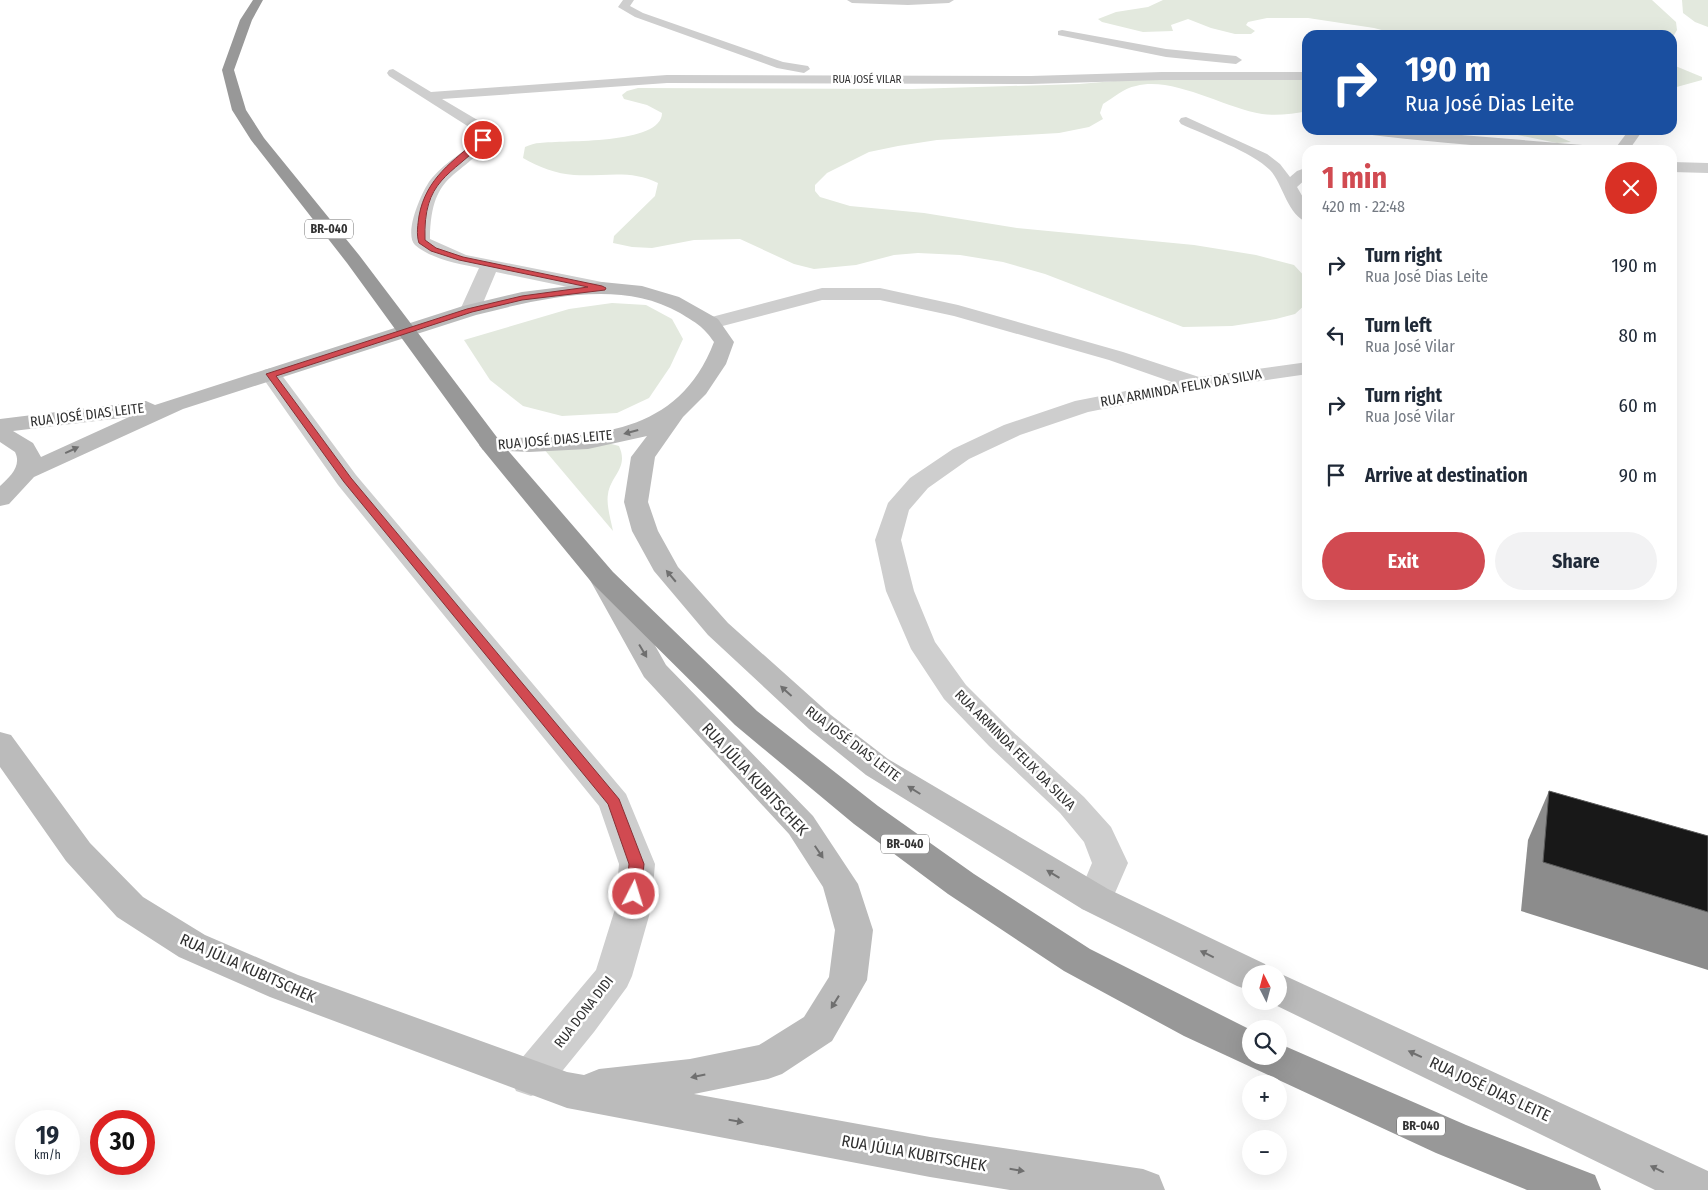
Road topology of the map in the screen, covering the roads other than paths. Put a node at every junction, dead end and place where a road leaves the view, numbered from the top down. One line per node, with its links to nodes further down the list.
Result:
1 (258, 0): 32 (highway, BR-040)
2 (629, 0): 7 (street)
3 (852, 0): 4 (street)
4 (949, 0)
5 (1062, 33): 6 (street)
6 (1246, 60)
7 (781, 65): 10 (street); 11 (street)
8 (393, 73): 12 (street)
9 (1302, 76): 10 (street, RUA JOSÉ VILAR)
10 (855, 78): 11 (street, RUA JOSÉ VILAR)
11 (773, 79): 12 (street, RUA JOSÉ VILAR)
12 (428, 96): 21 (street)
13 (1186, 121): 19 (street)
14 (1406, 135): 15 (street)
15 (1525, 145)
16 (1677, 167): 17 (street)
17 (1708, 168)
18 (1302, 174): 19 (street)
19 (1289, 186): 20 (street)
20 (1302, 210)
21 (490, 264): 22 (street); 23 (street)
22 (602, 288): 23 (main road, RUA JOSÉ DIAS LEITE); 24 (main road, RUA JOSÉ DIAS LEITE)
23 (470, 310): 26 (main road, RUA JOSÉ DIAS LEITE)
24 (710, 323): 27 (street); 29 (main road, RUA JOSÉ DIAS LEITE)
25 (1302, 369): 27 (street, RUA ARMINDA FELIX DA SILVA)
26 (271, 374): 28 (main road, RUA JOSÉ DIAS LEITE); 42 (street, RUA DONA DIDI)
27 (1198, 384): 37 (street, RUA ARMINDA FELIX DA SILVA)
28 (175, 404): 30 (main road, RUA JOSÉ DIAS LEITE); 33 (main road, RUA JOSÉ DIAS LEITE, one-way to 28)
29 (675, 412): 32 (main road, RUA JOSÉ DIAS LEITE, one-way to 32); 37 (main road, RUA JOSÉ DIAS LEITE, one-way to 29)
30 (0, 426)
31 (0, 434): 33 (main road)
32 (491, 445): 35 (highway, BR-040)
33 (28, 471): 34 (main road)
34 (0, 500)
35 (603, 578): 40 (highway, BR-040); 42 (main road, RUA JÚLIA KUBITSCHEK, one-way to 42)
36 (0, 743): 42 (main road, RUA JÚLIA KUBITSCHEK)
37 (1095, 899): 38 (main road, RUA JOSÉ DIAS LEITE, one-way to 37)
38 (1242, 971)
39 (1288, 992): 45 (main road, RUA JOSÉ DIAS LEITE, one-way to 39)
40 (1242, 1045)
41 (1286, 1065): 44 (highway, BR-040)
42 (549, 1084): 43 (main road, RUA JÚLIA KUBITSCHEK, one-way to 43)
43 (1143, 1190)
44 (1579, 1190)
45 (1701, 1190)

